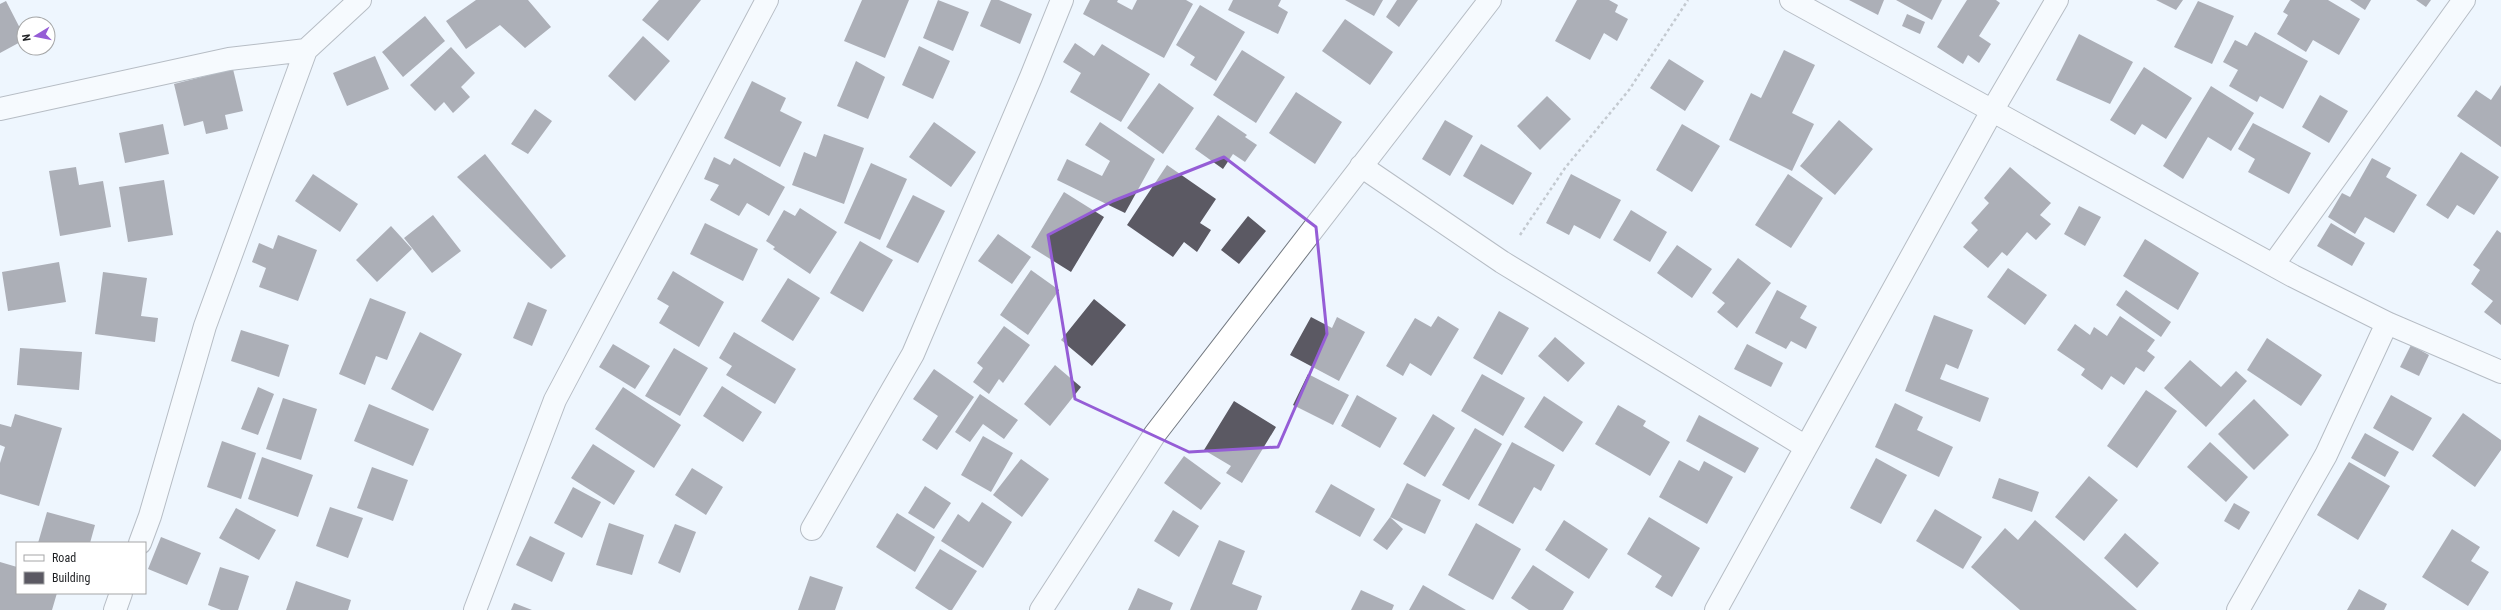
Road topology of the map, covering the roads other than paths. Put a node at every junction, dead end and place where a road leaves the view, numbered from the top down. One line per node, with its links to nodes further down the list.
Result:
1 (360, 0): 8 (street)
2 (767, 0): 20 (street)
3 (1062, 0): 16 (street)
4 (1490, 0): 11 (street)
5 (1791, 0): 10 (street)
6 (2057, 0): 10 (street)
7 (2464, 0): 12 (street)
8 (306, 50): 9 (street); 17 (street)
9 (0, 109)
10 (1992, 111): 12 (street); 15 (street)
11 (1361, 166): 15 (street); 21 (street)
12 (2273, 265): 13 (street)
13 (2387, 324): 14 (street); 23 (street)
14 (2501, 372)
15 (1806, 447): 22 (street)
16 (812, 529)
17 (140, 542)
18 (121, 594): 19 (street)
19 (115, 610)
20 (475, 610)
21 (1041, 610)
22 (1716, 610)
23 (2238, 610)

